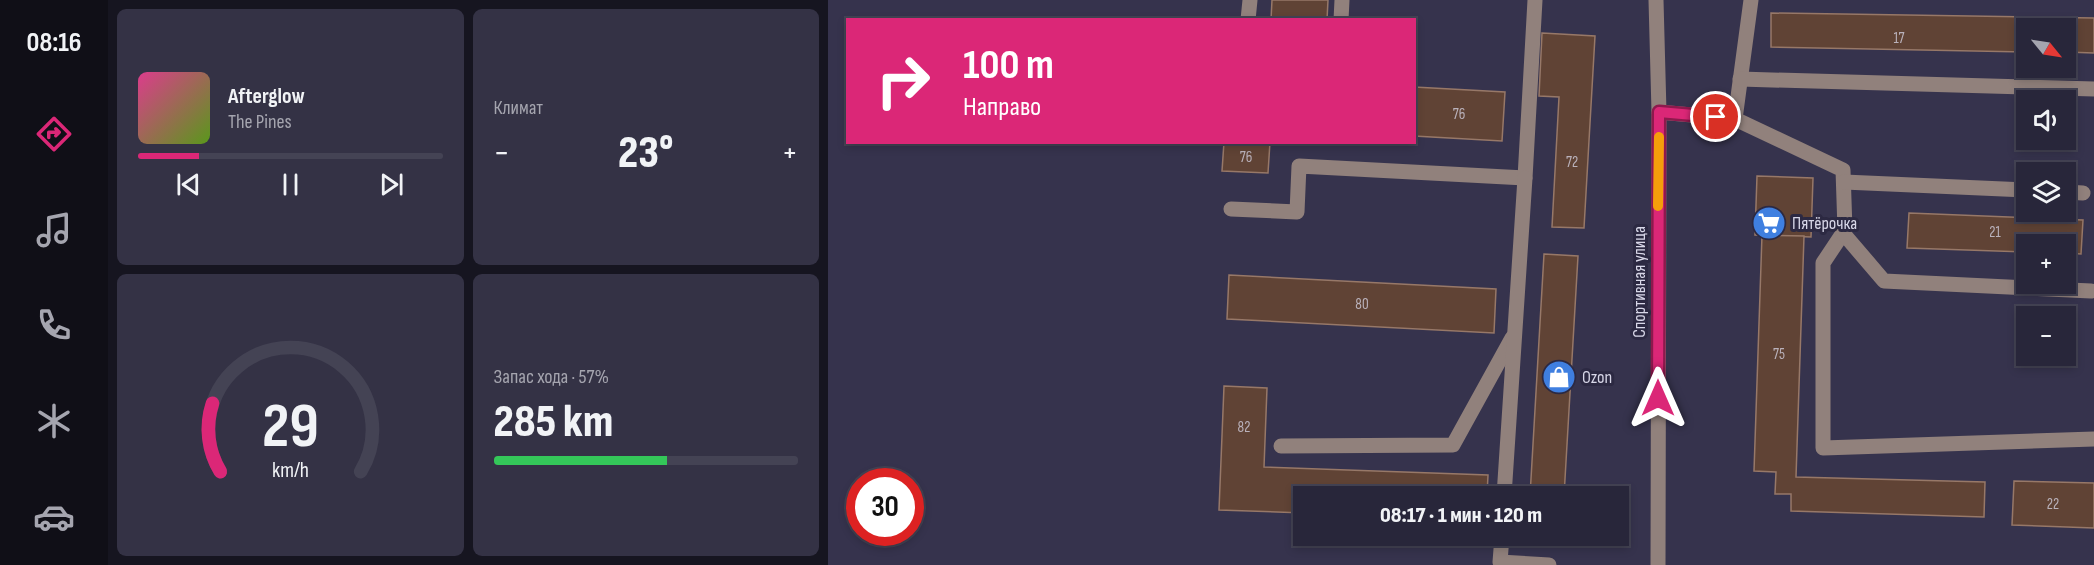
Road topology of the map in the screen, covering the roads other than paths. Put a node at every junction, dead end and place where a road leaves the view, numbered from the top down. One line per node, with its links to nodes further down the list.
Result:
1 (1250, 0): 6 (street)
2 (1342, 0): 7 (street)
3 (1535, 0): 12 (street)
4 (1656, 0): 10 (street, Спортивная улица)
5 (1751, 0): 8 (street)
6 (1248, 18)
7 (1341, 18)
8 (1740, 79): 9 (street); 11 (street)
9 (2094, 89)
10 (1659, 112): 11 (street); 26 (street, Спортивная улица)
11 (1735, 119): 13 (street)
12 (1525, 178): 17 (street); 20 (street)
13 (1844, 182): 14 (street); 18 (street)
14 (2016, 190)
15 (2076, 193): 16 (street)
16 (2083, 193)
17 (1231, 209)
18 (1843, 233): 19 (street); 21 (street)
19 (2091, 291)
20 (1515, 333): 22 (street); 23 (street)
21 (2094, 439)
22 (1281, 446)
23 (1505, 486)
24 (1501, 546): 25 (street)
25 (1549, 565)
26 (1658, 565)

